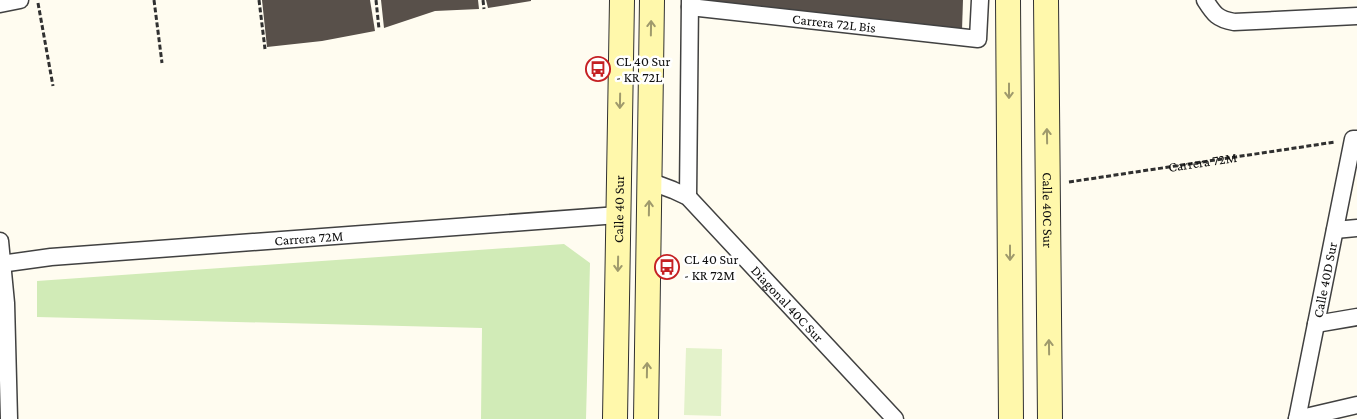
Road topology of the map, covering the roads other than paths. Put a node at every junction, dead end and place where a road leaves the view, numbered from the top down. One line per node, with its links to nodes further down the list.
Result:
1 (20, 0): 8 (street)
2 (622, 0): 14 (street, Calle 40 Sur, one-way to 14)
3 (652, 0): 12 (street, one-way to 3)
4 (980, 0): 7 (street, Carrera 72L Bis)
5 (1008, 0): 23 (street, one-way to 23)
6 (1046, 0): 21 (street, Calle 40C Sur, one-way to 6)
7 (690, 3): 13 (street)
8 (0, 4)
9 (1209, 7): 10 (street)
10 (1357, 16)
11 (1355, 139): 16 (street, Calle 40D Sur)
12 (649, 181): 13 (street, Diagonal 40C Sur); 26 (street, one-way to 12)
13 (688, 197): 27 (street, Diagonal 40C Sur)
14 (618, 216): 18 (street, Carrera 72M); 25 (street, Calle 40 Sur, one-way to 25)
15 (1357, 228): 16 (street)
16 (1335, 230): 20 (street, Calle 40D Sur)
17 (0, 241): 18 (street)
18 (1, 263): 24 (street)
19 (1357, 317): 20 (street)
20 (1316, 324): 29 (street, Calle 40D Sur)
21 (1050, 396): 23 (street); 28 (street, Calle 40C Sur)
22 (1357, 405): 29 (street)
23 (1011, 408)
24 (9, 419)
25 (616, 419)
26 (646, 419)
27 (895, 419)
28 (1050, 419)
29 (1297, 419)

